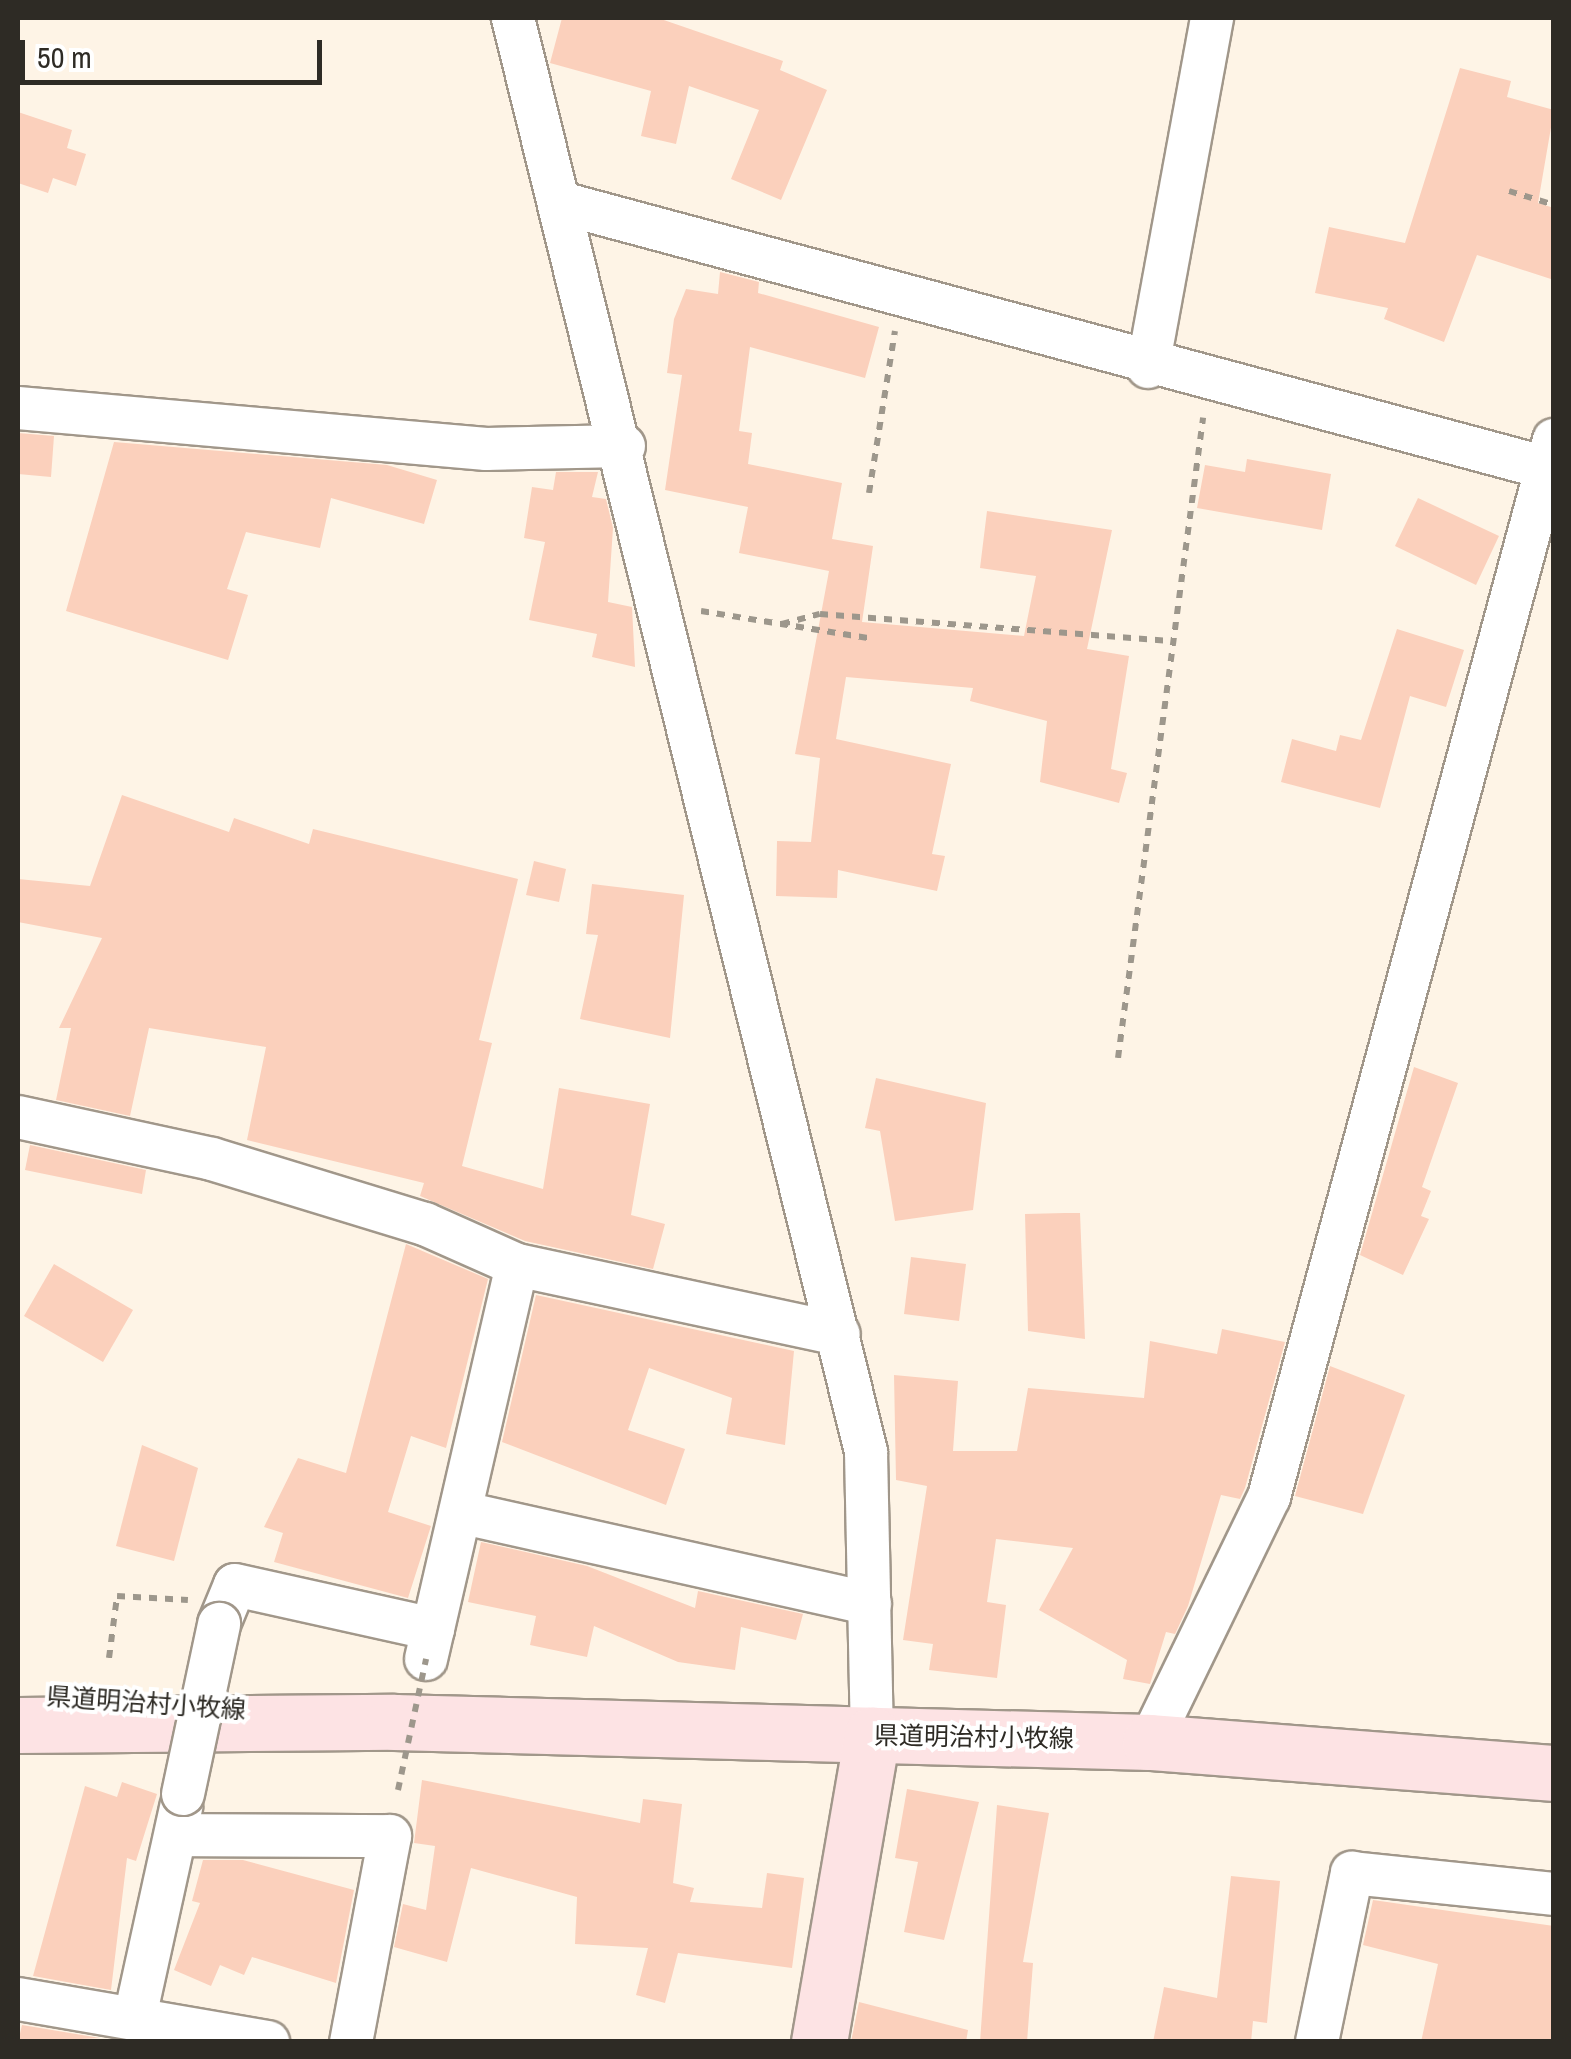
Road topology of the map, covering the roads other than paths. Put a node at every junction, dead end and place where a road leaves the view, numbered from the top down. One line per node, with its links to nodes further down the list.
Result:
1 (513, 18): 3 (street)
2 (1212, 18): 4 (street)
3 (561, 203): 4 (street); 6 (street)
4 (1148, 367): 7 (street)
5 (18, 408): 6 (street)
6 (624, 446): 10 (street)
7 (1551, 459): 17 (street)
8 (18, 1116): 9 (street)
9 (517, 1265): 10 (street); 11 (street)
10 (838, 1334): 12 (street)
11 (464, 1513): 12 (street); 19 (street, bridge)
12 (870, 1604): 16 (street)
13 (18, 1694): 14 (main road, 県道明治村小牧線)
14 (394, 1722): 15 (main road, 県道明治村小牧線); 16 (main road, 県道明治村小牧線)
15 (18, 1724)
16 (872, 1734): 17 (main road, 県道明治村小牧線); 25 (main road)
17 (1150, 1742): 18 (main road, 県道明治村小牧線)
18 (1554, 1772)
19 (180, 1814): 22 (street); 24 (street)
20 (1554, 1894): 26 (street)
21 (18, 1998): 22 (street)
22 (136, 2016): 23 (street)
23 (268, 2042)
24 (351, 2042)
25 (820, 2042)
26 (1317, 2042)

